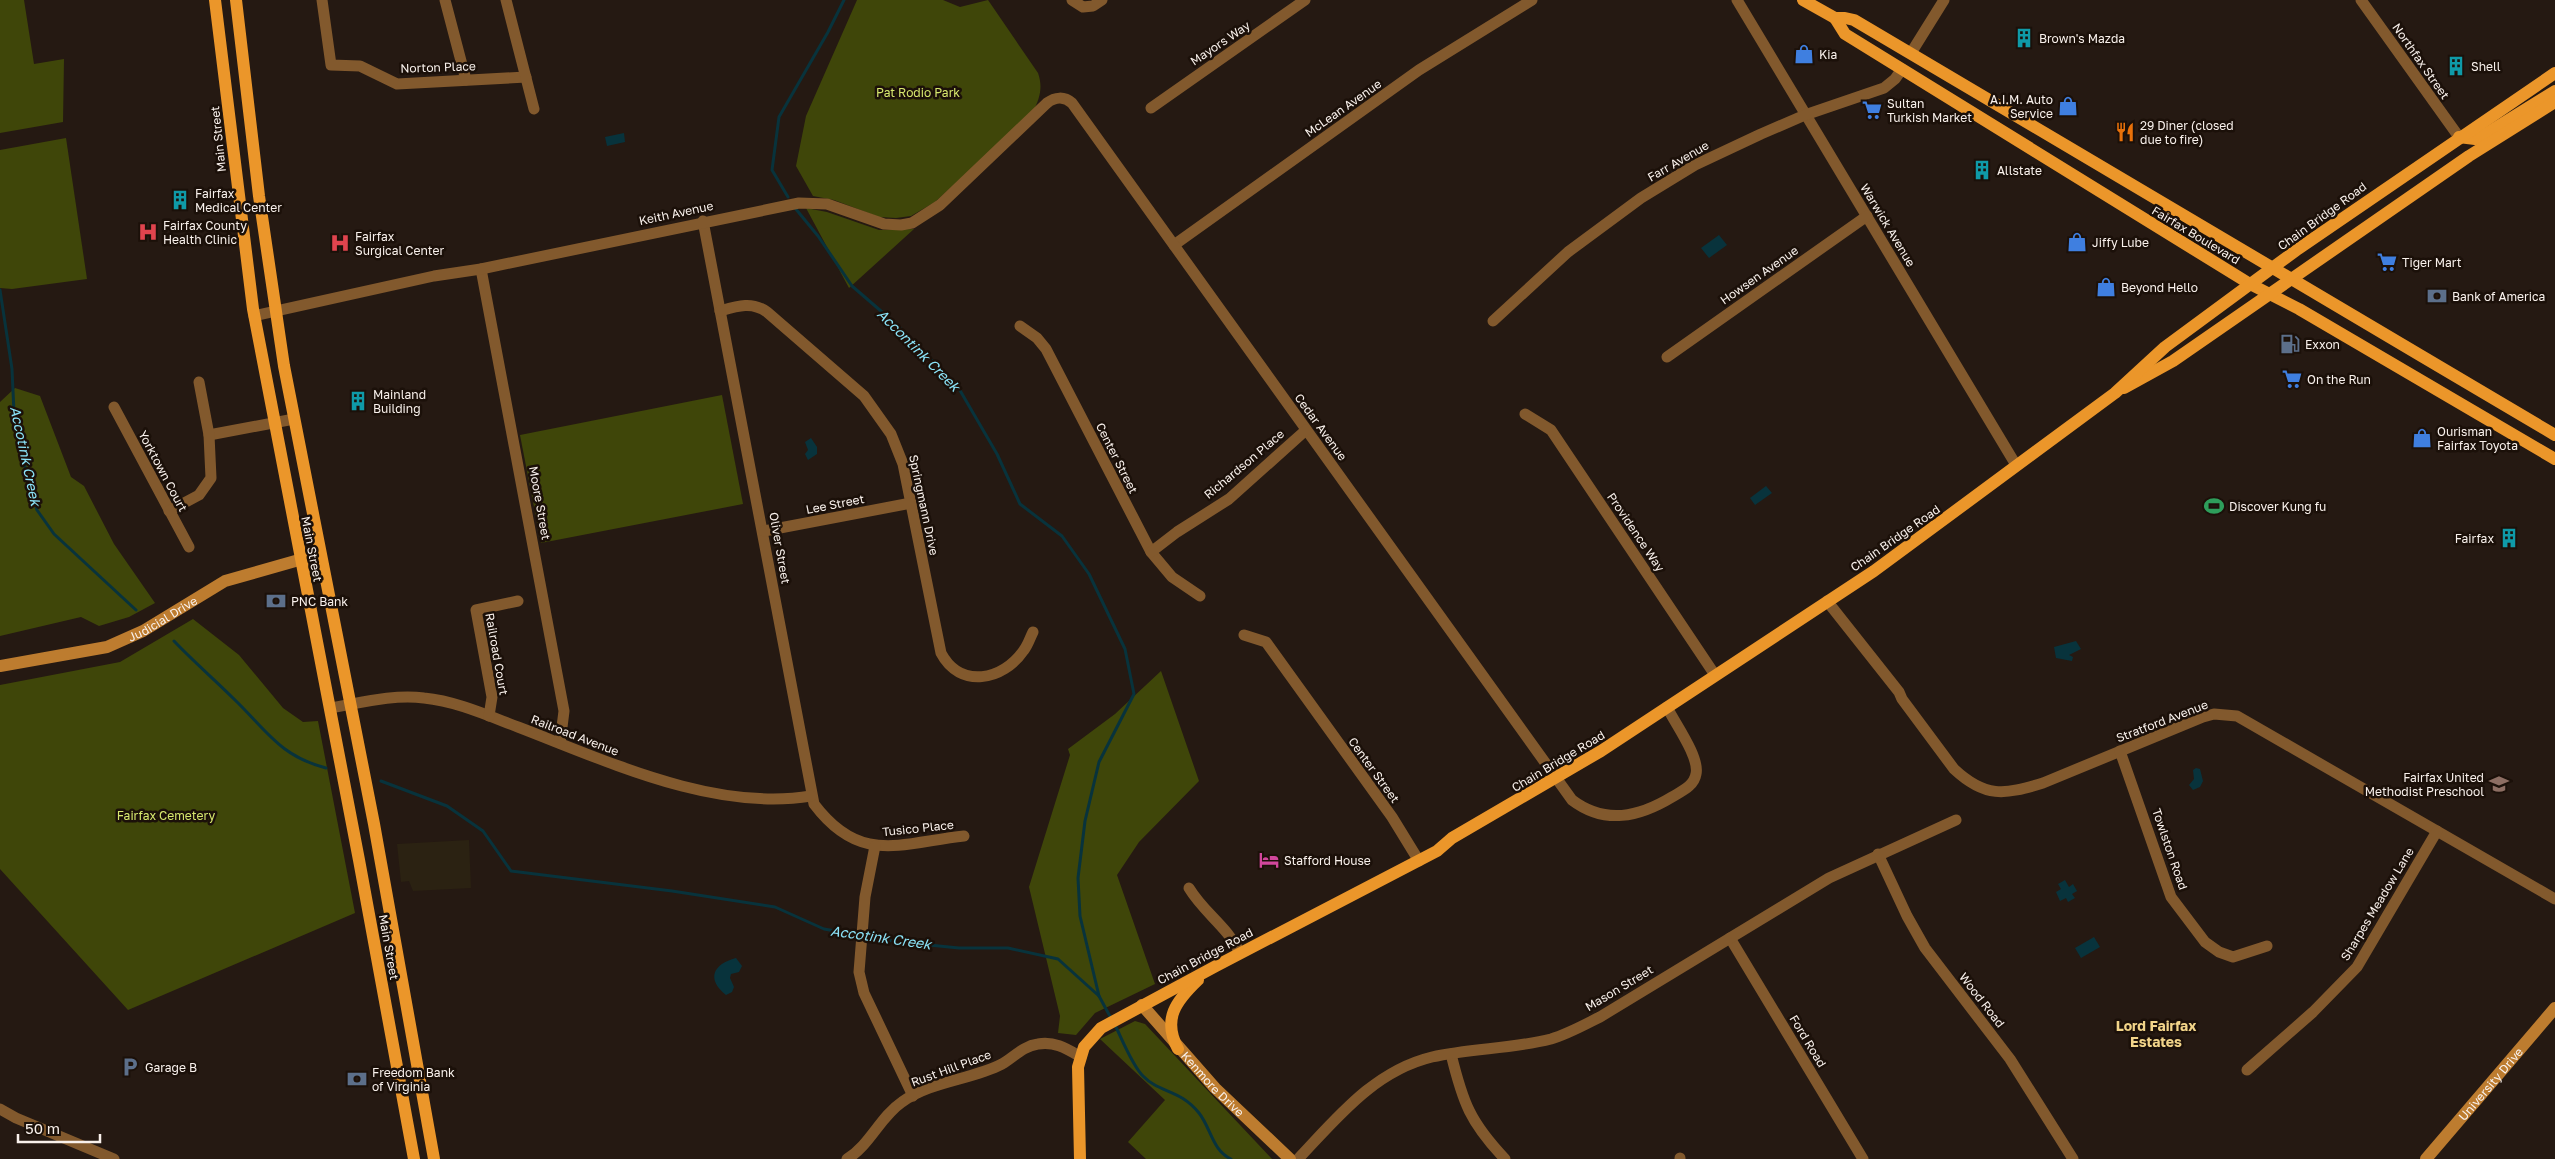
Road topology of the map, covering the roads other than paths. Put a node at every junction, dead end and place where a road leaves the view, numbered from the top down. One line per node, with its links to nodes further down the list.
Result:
1 (215, 0): 37 (main road, Main Street)
2 (236, 0): 36 (main road, Main Street)
3 (322, 0): 19 (street, Norton Place)
4 (445, 0): 19 (street)
5 (506, 0): 18 (street)
6 (1072, 0): 7 (street)
7 (1102, 0)
8 (1532, 0): 29 (street, McLean Avenue)
9 (1737, 0): 25 (street, Warwick Avenue)
10 (1803, 0): 14 (main road, Fairfax Boulevard)
11 (1944, 0): 15 (street)
12 (2361, 0): 26 (street, Northfax Street)
13 (1301, 1): 23 (street, Mayors Way)
14 (1835, 18): 15 (main road, Fairfax Boulevard); 16 (main road, Fairfax Boulevard)
15 (1910, 53): 30 (main road, Fairfax Boulevard)
16 (1902, 69): 25 (street, Farr Avenue); 33 (main road, Fairfax Boulevard)
17 (2555, 73): 26 (main road, Chain Bridge Road)
18 (526, 77): 19 (street, Norton Place); 24 (street)
19 (466, 80)
20 (2555, 91): 26 (main road)
21 (1060, 98): 28 (street, Keith Avenue); 29 (street, Cedar Avenue)
22 (2555, 102): 32 (main road, Chain Bridge Road)
23 (1151, 108)
24 (534, 109)
25 (1805, 114): 27 (street, Warwick Avenue); 38 (street, Farr Avenue)
26 (2459, 137): 30 (main road, Chain Bridge Road)
27 (1867, 216): 40 (street, Howsen Avenue); 51 (street, Warwick Avenue)
28 (703, 221): 31 (street, Keith Avenue); 35 (street, Oliver Street)
29 (1174, 245): 47 (street, Cedar Avenue)
30 (2274, 268): 32 (main road, Fairfax Boulevard); 33 (main road, Chain Bridge Road)
31 (481, 269): 36 (street, Keith Avenue); 70 (street, Moore Street)
32 (2290, 278): 34 (main road, Chain Bridge Road); 49 (main road, Fairfax Boulevard)
33 (2250, 284): 34 (main road, Fairfax Boulevard); 42 (main road, Chain Bridge Road)
34 (2267, 294): 42 (main road, Chain Bridge Road); 50 (main road, Fairfax Boulevard)
35 (720, 311): 52 (street, Springmann Drive); 54 (street, Oliver Street)
36 (275, 312): 37 (street, Keith Avenue); 45 (main road, Main Street)
37 (254, 316): 46 (main road, Main Street)
38 (1493, 321)
39 (1020, 326): 56 (street, Center Street)
40 (1667, 357)
41 (199, 382): 48 (street)
42 (2115, 393): 51 (main road, Chain Bridge Road)
43 (114, 407): 53 (street, Yorktown Court)
44 (1525, 414): 65 (street, Providence Way)
45 (294, 419): 46 (street); 57 (main road, Main Street)
46 (274, 424): 48 (street); 58 (main road, Main Street)
47 (1306, 430): 56 (street, Richardson Place); 72 (street, Cedar Avenue)
48 (209, 435): 53 (street)
49 (2555, 435)
50 (2555, 459)
51 (2016, 465): 61 (main road, Chain Bridge Road)
52 (912, 503): 54 (street, Lee Street); 62 (street, Springmann Drive)
53 (169, 511): 55 (street, Yorktown Court)
54 (764, 532): 73 (street, Oliver Street)
55 (189, 547)
56 (1151, 552): 59 (street, Center Street)
57 (320, 554): 58 (street, Judicial Drive); 66 (main road, Main Street)
58 (300, 560): 64 (street, Judicial Drive); 68 (main road, Main Street)
59 (1200, 596)
60 (518, 601): 69 (street, Railroad Court)
61 (1827, 601): 65 (main road, Chain Bridge Road); 71 (street, Stratford Avenue)
62 (1033, 632)
63 (1244, 635): 79 (street, Center Street)
64 (0, 666)
65 (1715, 675): 67 (main road, Chain Bridge Road)
66 (350, 705): 68 (street, Railroad Avenue); 69 (street, Railroad Avenue); 88 (main road, Main Street)
67 (1667, 707): 72 (main road, Chain Bridge Road); 72 (street, Cedar Avenue)
68 (330, 708): 89 (main road, Main Street)
69 (489, 716): 70 (street, Railroad Avenue)
70 (560, 743): 73 (street, Railroad Avenue)
71 (2120, 751): 75 (street, Stratford Avenue); 83 (street, Towlston Road)
72 (1557, 778): 79 (main road, Chain Bridge Road)
73 (811, 796): 77 (street, Oliver Street)
74 (1956, 820): 78 (street, Mason Street)
75 (2437, 831): 81 (street, Stratford Avenue); 93 (street, Sharpes Meadow Lane)
76 (964, 836): 77 (street, Tusico Place)
77 (876, 846): 94 (street)
78 (1878, 854): 82 (street, Mason Street); 105 (street, Wood Road)
79 (1419, 860): 84 (main road, Chain Bridge Road)
80 (1189, 888): 84 (street)
81 (2555, 898)
82 (1730, 938): 91 (street, Mason Street); 104 (street, Ford Road)
83 (2266, 946)
84 (1240, 953): 85 (main road, Chain Bridge Road)
85 (1216, 966): 86 (main road, Chain Bridge Road); 90 (main road)
86 (1142, 1005): 90 (street, Kenmore Drive); 92 (main road, Chain Bridge Road)
87 (2555, 1008): 106 (street, University Drive)
88 (411, 1032): 89 (main road); 98 (main road, Main Street)
89 (391, 1036): 97 (main road, Main Street)
90 (1178, 1049): 101 (street, Kenmore Drive)
91 (1451, 1054): 102 (street, Mason Street); 103 (street)
92 (1081, 1057): 94 (street, Rust Hill Place); 100 (main road, Chain Bridge Road)
93 (2247, 1070)
94 (913, 1096): 99 (street, Rust Hill Place)
95 (0, 1109): 96 (street)
96 (114, 1159)
97 (414, 1159)
98 (434, 1159)
99 (847, 1159)
100 (1080, 1159)
101 (1290, 1159)
102 (1298, 1159)
103 (1505, 1159)
104 (1863, 1159)
105 (2073, 1159)
106 (2426, 1159)

